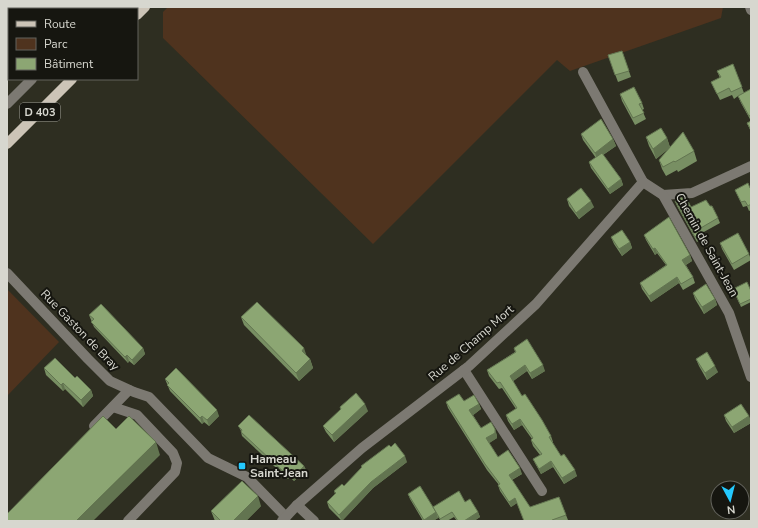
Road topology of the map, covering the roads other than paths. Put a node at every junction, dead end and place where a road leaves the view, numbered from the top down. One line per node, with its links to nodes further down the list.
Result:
1 (583, 72): 7 (street)
2 (31, 80): 4 (street)
3 (71, 80): 5 (main road, D 403)
4 (7, 104)
5 (7, 144)
6 (751, 166): 8 (street)
7 (643, 182): 8 (street); 10 (street, Rue de Champ Mort)
8 (663, 194): 11 (street, Chemin de Saint-Jean)
9 (7, 273): 12 (street, Rue Gaston de Bray)
10 (464, 370): 15 (street); 16 (street, Rue de Champ Mort)
11 (751, 377)
12 (129, 390): 13 (street); 17 (street, Rue Gaston de Bray)
13 (113, 407): 14 (street); 18 (street)
14 (85, 435)
15 (542, 491)
16 (297, 506): 17 (street, Rue de Champ Mort); 19 (street)
17 (284, 519)
18 (128, 521)
19 (314, 521)

